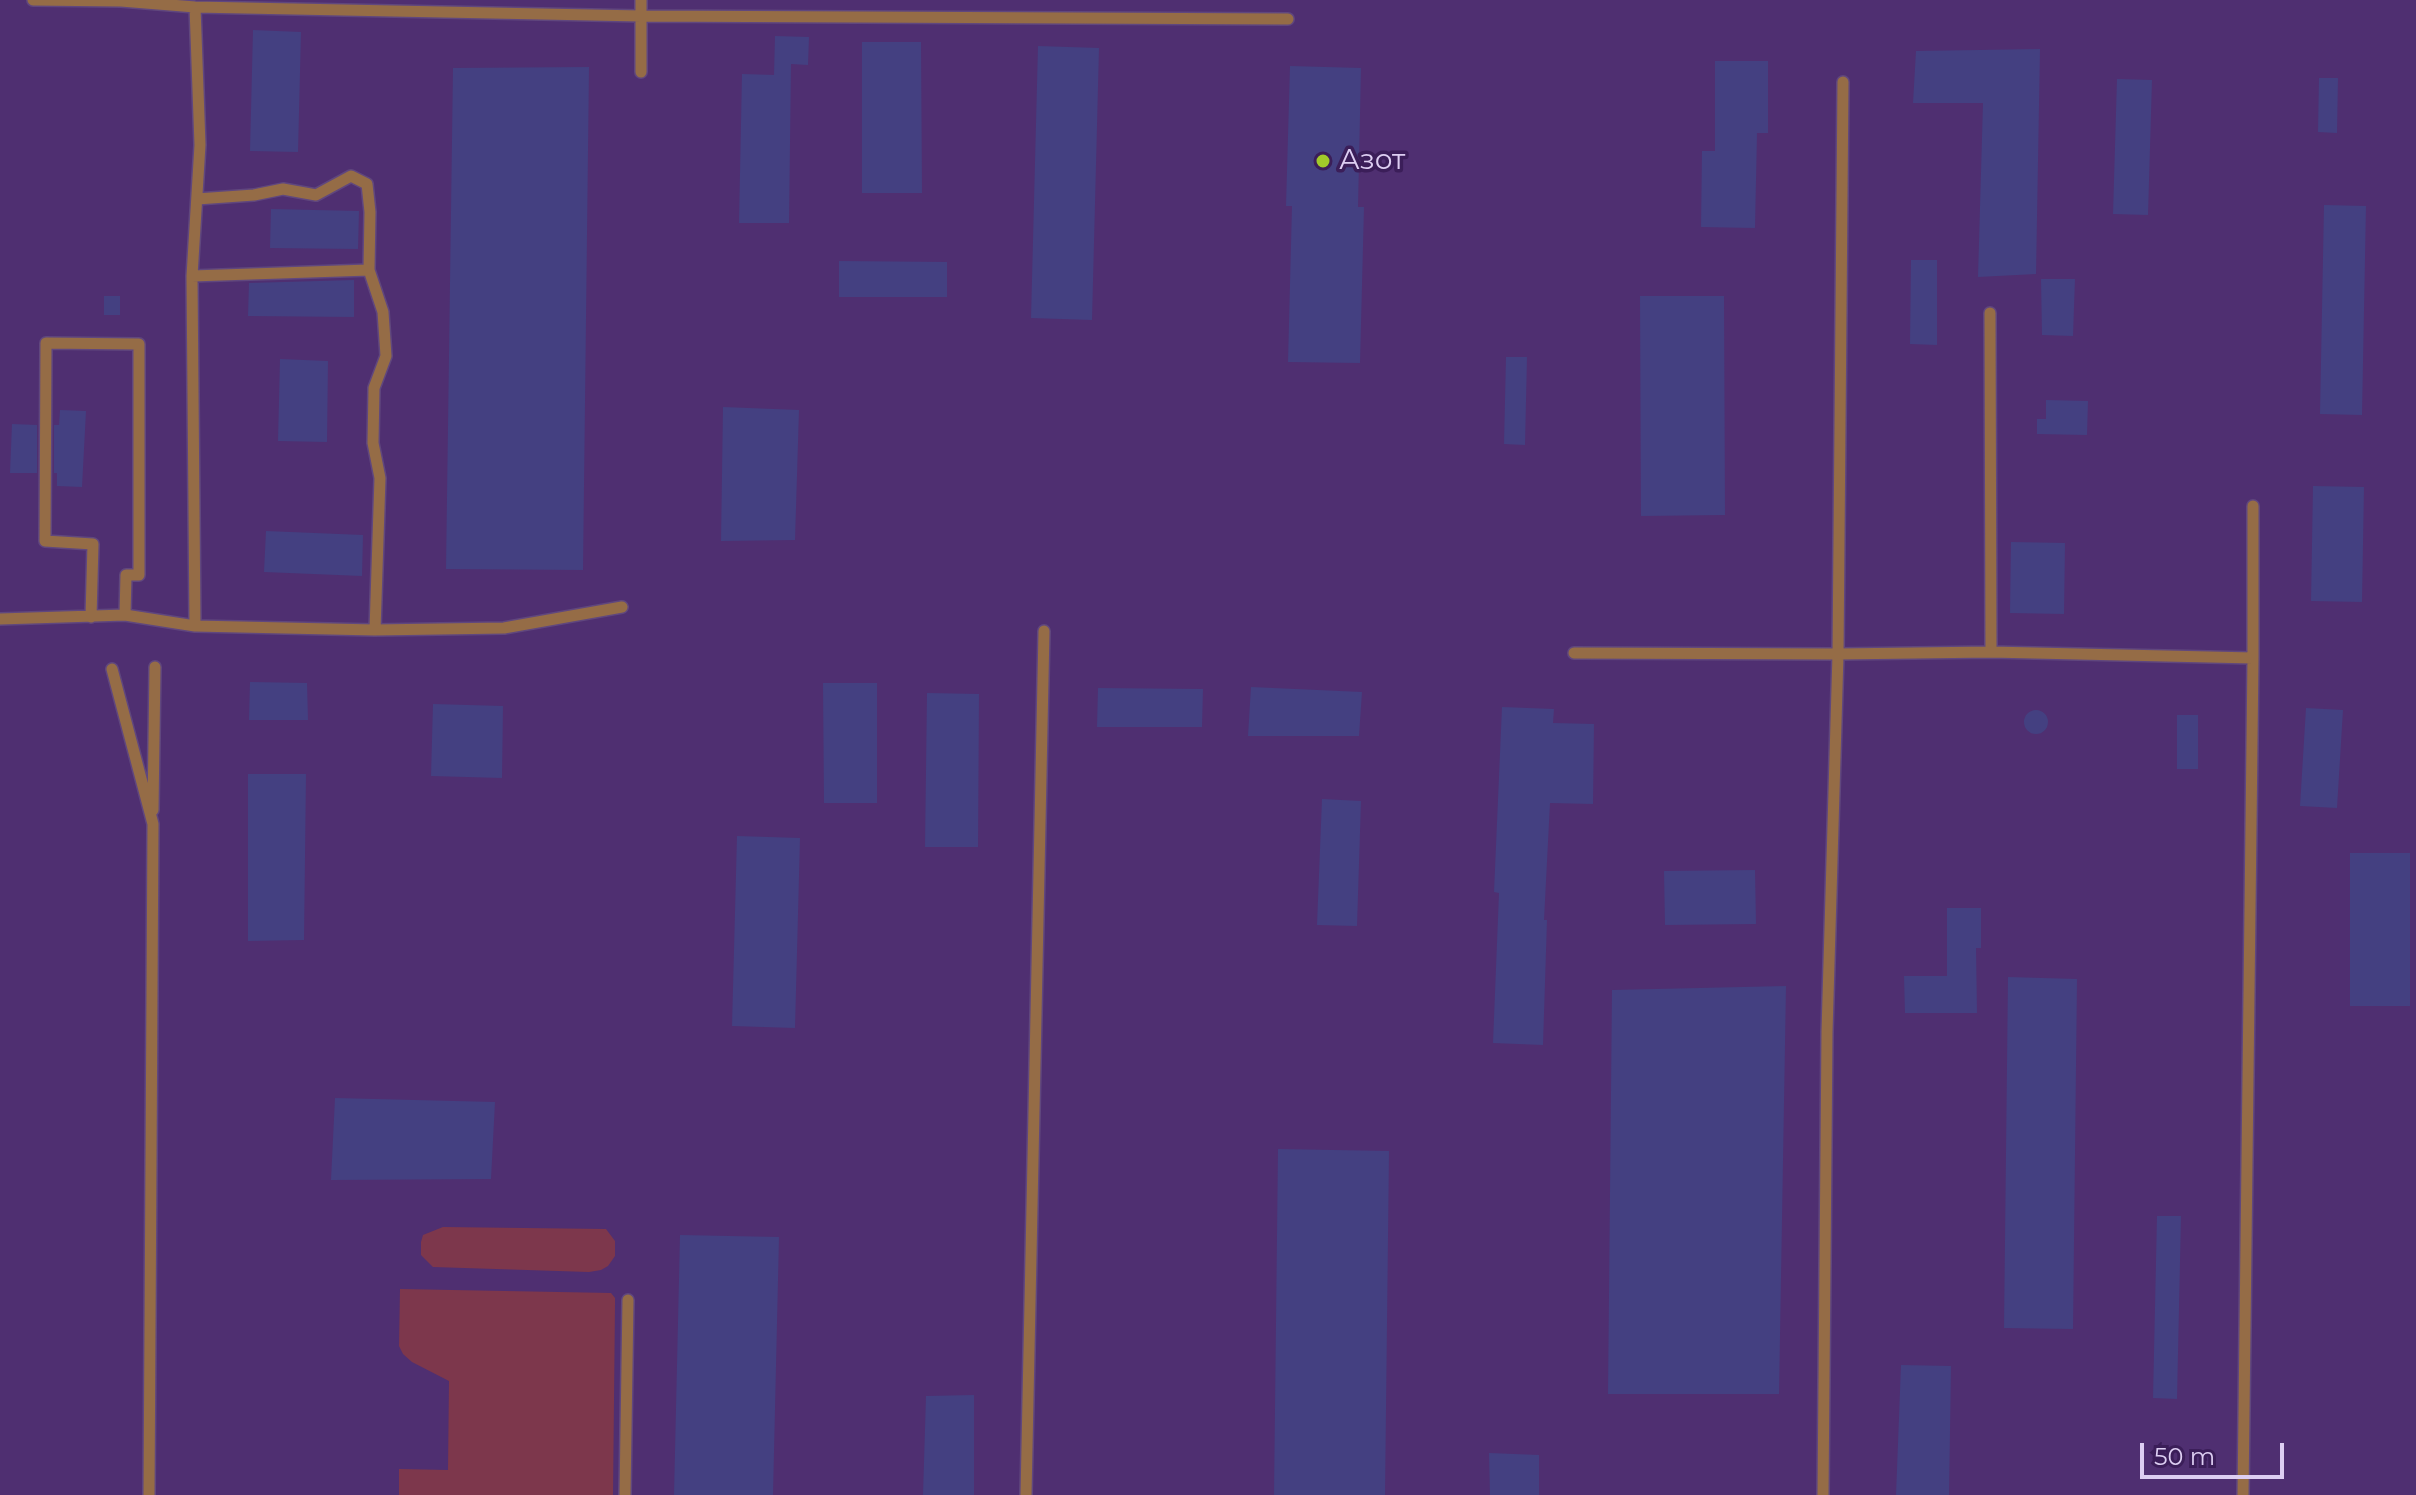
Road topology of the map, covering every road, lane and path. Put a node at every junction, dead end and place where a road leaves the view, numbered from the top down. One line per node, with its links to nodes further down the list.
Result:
1 (33, 0): 3 (lane)
2 (641, 0): 4 (lane)
3 (195, 7): 4 (lane); 8 (lane)
4 (641, 16): 5 (lane); 6 (lane)
5 (1288, 19)
6 (641, 72)
7 (1843, 82): 22 (lane)
8 (197, 199): 9 (lane); 10 (lane)
9 (369, 270): 10 (lane); 18 (lane)
10 (192, 276): 17 (lane)
11 (1990, 313): 20 (lane)
12 (2253, 506): 23 (lane)
13 (622, 607): 18 (lane)
14 (125, 615): 15 (lane); 15 (lane); 17 (lane)
15 (91, 617): 16 (lane)
16 (0, 619)
17 (195, 626): 18 (lane)
18 (375, 630)
19 (1044, 631): 30 (lane)
20 (1991, 652): 22 (lane); 23 (lane)
21 (1574, 653): 22 (lane)
22 (1838, 654): 31 (lane)
23 (2253, 658): 32 (lane)
24 (155, 667): 26 (lane)
25 (112, 669): 26 (lane)
26 (153, 824): 28 (lane)
27 (628, 1300): 29 (lane)
28 (149, 1495)
29 (625, 1495)
30 (1026, 1495)
31 (1823, 1495)
32 (2243, 1495)

